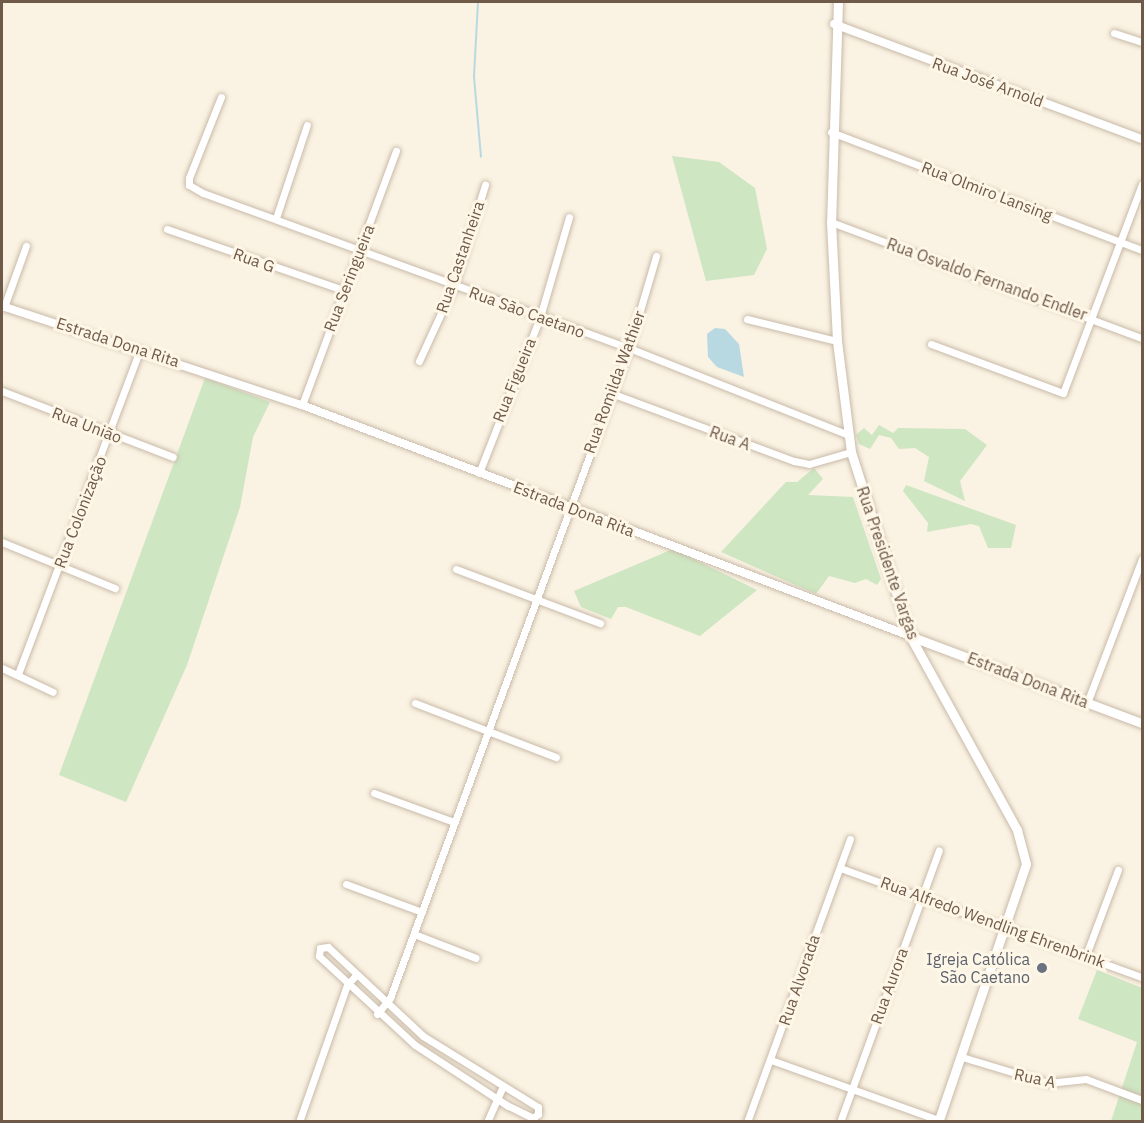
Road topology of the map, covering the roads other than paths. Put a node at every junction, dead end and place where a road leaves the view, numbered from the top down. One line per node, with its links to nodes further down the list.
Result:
1 (838, 2): 2 (main road, Rua Presidente Vargas)
2 (834, 24): 7 (main road, Rua Presidente Vargas); 8 (street, Rua José Arnold)
3 (1113, 33): 4 (street)
4 (1143, 42)
5 (220, 97): 13 (street, Rua São Caetano)
6 (307, 125): 13 (street)
7 (831, 132): 14 (main road, Rua Presidente Vargas); 16 (street, Rua Olmiro Lansing)
8 (1143, 139)
9 (396, 151): 19 (street, Rua Seringueira)
10 (1143, 184): 16 (street)
11 (485, 186): 21 (street, Rua Castanheira)
12 (569, 217): 24 (street, Rua Figueira)
13 (276, 218): 19 (street, Rua São Caetano)
14 (831, 222): 25 (street, Rua Osvaldo Fernando Endler); 28 (main road, Rua Presidente Vargas)
15 (167, 229): 22 (street, Rua G)
16 (1122, 242): 18 (street, Rua Olmiro Lansing); 25 (street)
17 (26, 246): 23 (street)
18 (1143, 250)
19 (359, 251): 21 (street, Rua São Caetano); 22 (street, Rua Seringueira)
20 (656, 256): 30 (street, Rua Romilda Wathier)
21 (454, 285): 24 (street, Rua São Caetano); 32 (street, Rua Castanheira)
22 (343, 290): 35 (street, Rua Seringueira)
23 (3, 306): 31 (street, Estrada Dona Rita)
24 (540, 317): 30 (street, Rua São Caetano); 40 (street, Rua Figueira)
25 (1093, 317): 27 (street, Rua Osvaldo Fernando Endler); 29 (street)
26 (747, 319): 28 (street)
27 (1143, 338)
28 (837, 341): 37 (main road, Rua Presidente Vargas)
29 (931, 344)
30 (629, 348): 34 (street, Rua Romilda Wathier); 37 (street, Rua São Caetano)
31 (140, 350): 35 (street, Estrada Dona Rita); 36 (street, Rua Colonização)
32 (419, 361)
33 (2, 392): 36 (street, Rua União)
34 (611, 393): 38 (street, Rua A); 41 (street, Rua Romilda Wathier)
35 (302, 405): 40 (street, Estrada Dona Rita)
36 (110, 435): 39 (street, Rua União); 44 (street, Rua Colonização)
37 (849, 435): 38 (main road, Rua Presidente Vargas)
38 (851, 452): 49 (main road, Rua Presidente Vargas)
39 (172, 457)
40 (479, 473): 41 (street, Estrada Dona Rita)
41 (568, 507): 47 (street, Rua Romilda Wathier); 49 (street, Estrada Dona Rita)
42 (2, 542): 44 (street)
43 (1143, 559): 54 (street)
44 (60, 564): 46 (street); 51 (street, Rua Colonização)
45 (456, 569): 47 (street)
46 (115, 588)
47 (535, 599): 48 (street); 56 (street, Rua Romilda Wathier)
48 (600, 623)
49 (910, 636): 54 (main road, Estrada Dona Rita); 67 (main road, Rua Presidente Vargas)
50 (2, 668): 51 (street)
51 (18, 674): 52 (street)
52 (53, 692)
53 (415, 703): 56 (street)
54 (1087, 703): 55 (main road, Estrada Dona Rita)
55 (1143, 723)
56 (488, 731): 57 (street); 59 (street, Rua Romilda Wathier)
57 (556, 757)
58 (374, 793): 59 (street)
59 (454, 822): 66 (street, Rua Romilda Wathier)
60 (850, 839): 62 (street, Rua Alvorada)
61 (939, 850): 65 (street, Rua Aurora)
62 (843, 869): 65 (street, Rua Alfredo Wendling Ehrenbrink); 77 (street, Rua Alvorada)
63 (1118, 870): 69 (street)
64 (346, 884): 66 (street)
65 (922, 895): 67 (street, Rua Alfredo Wendling Ehrenbrink); 79 (street, Rua Aurora)
66 (422, 912): 68 (street, Rua Romilda Wathier)
67 (1009, 927): 69 (street, Rua Alfredo Wendling Ehrenbrink); 76 (main road, Rua Presidente Vargas)
68 (414, 934): 70 (street); 74 (street, Rua Romilda Wathier)
69 (1086, 955): 72 (street, Rua Alfredo Wendling Ehrenbrink)
70 (476, 958)
71 (355, 976): 73 (street); 73 (street); 74 (street)
72 (1143, 977)
73 (347, 985): 75 (street); 83 (street)
74 (385, 1005): 75 (street, Rua Romilda Wathier); 78 (street)
75 (377, 1014): 80 (street)
76 (962, 1057): 81 (street, Rua A); 82 (main road, Rua Presidente Vargas)
77 (771, 1060): 79 (street); 85 (street, Rua Alvorada)
78 (502, 1088): 80 (street); 80 (street)
79 (851, 1088): 82 (street); 86 (street, Rua Aurora)
80 (495, 1098): 84 (street)
81 (1143, 1100)
82 (939, 1121)
83 (299, 1122)
84 (487, 1122)
85 (747, 1122)
86 (840, 1122)

